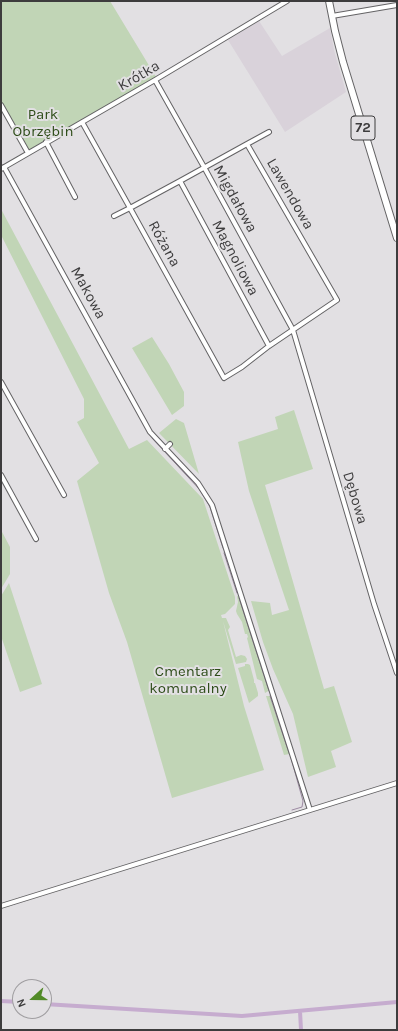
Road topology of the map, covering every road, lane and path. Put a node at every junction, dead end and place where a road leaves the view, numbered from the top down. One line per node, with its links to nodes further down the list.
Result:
1 (287, 1): 5 (street, Krótka)
2 (329, 1): 4 (main road, 72)
3 (397, 5): 4 (street)
4 (332, 16): 18 (main road, 72)
5 (155, 80): 7 (street, Krótka); 12 (street, Migdałowa)
6 (1, 105): 11 (street)
7 (82, 122): 9 (street, Krótka); 16 (street, Różana)
8 (269, 132): 10 (street)
9 (46, 142): 11 (street, Krótka); 15 (street)
10 (247, 144): 12 (street); 19 (street, Lawendowa)
11 (28, 153): 13 (street, Krótka)
12 (204, 167): 14 (street); 19 (street, Migdałowa)
13 (3, 168): 23 (street, Makowa)
14 (180, 181): 16 (street); 20 (street, Magnoliowa)
15 (75, 197)
16 (130, 208): 17 (street); 20 (street, Różana)
17 (114, 216)
18 (397, 238)
19 (292, 330): 20 (street); 27 (street, Dębowa)
20 (269, 346)
21 (1, 382): 25 (street)
22 (170, 444): 23 (street)
23 (166, 449): 29 (street, Makowa)
24 (1, 475): 26 (street)
25 (64, 495)
26 (36, 539)
27 (397, 673)
28 (397, 783): 29 (street)
29 (310, 810): 30 (street)
30 (1, 906)

